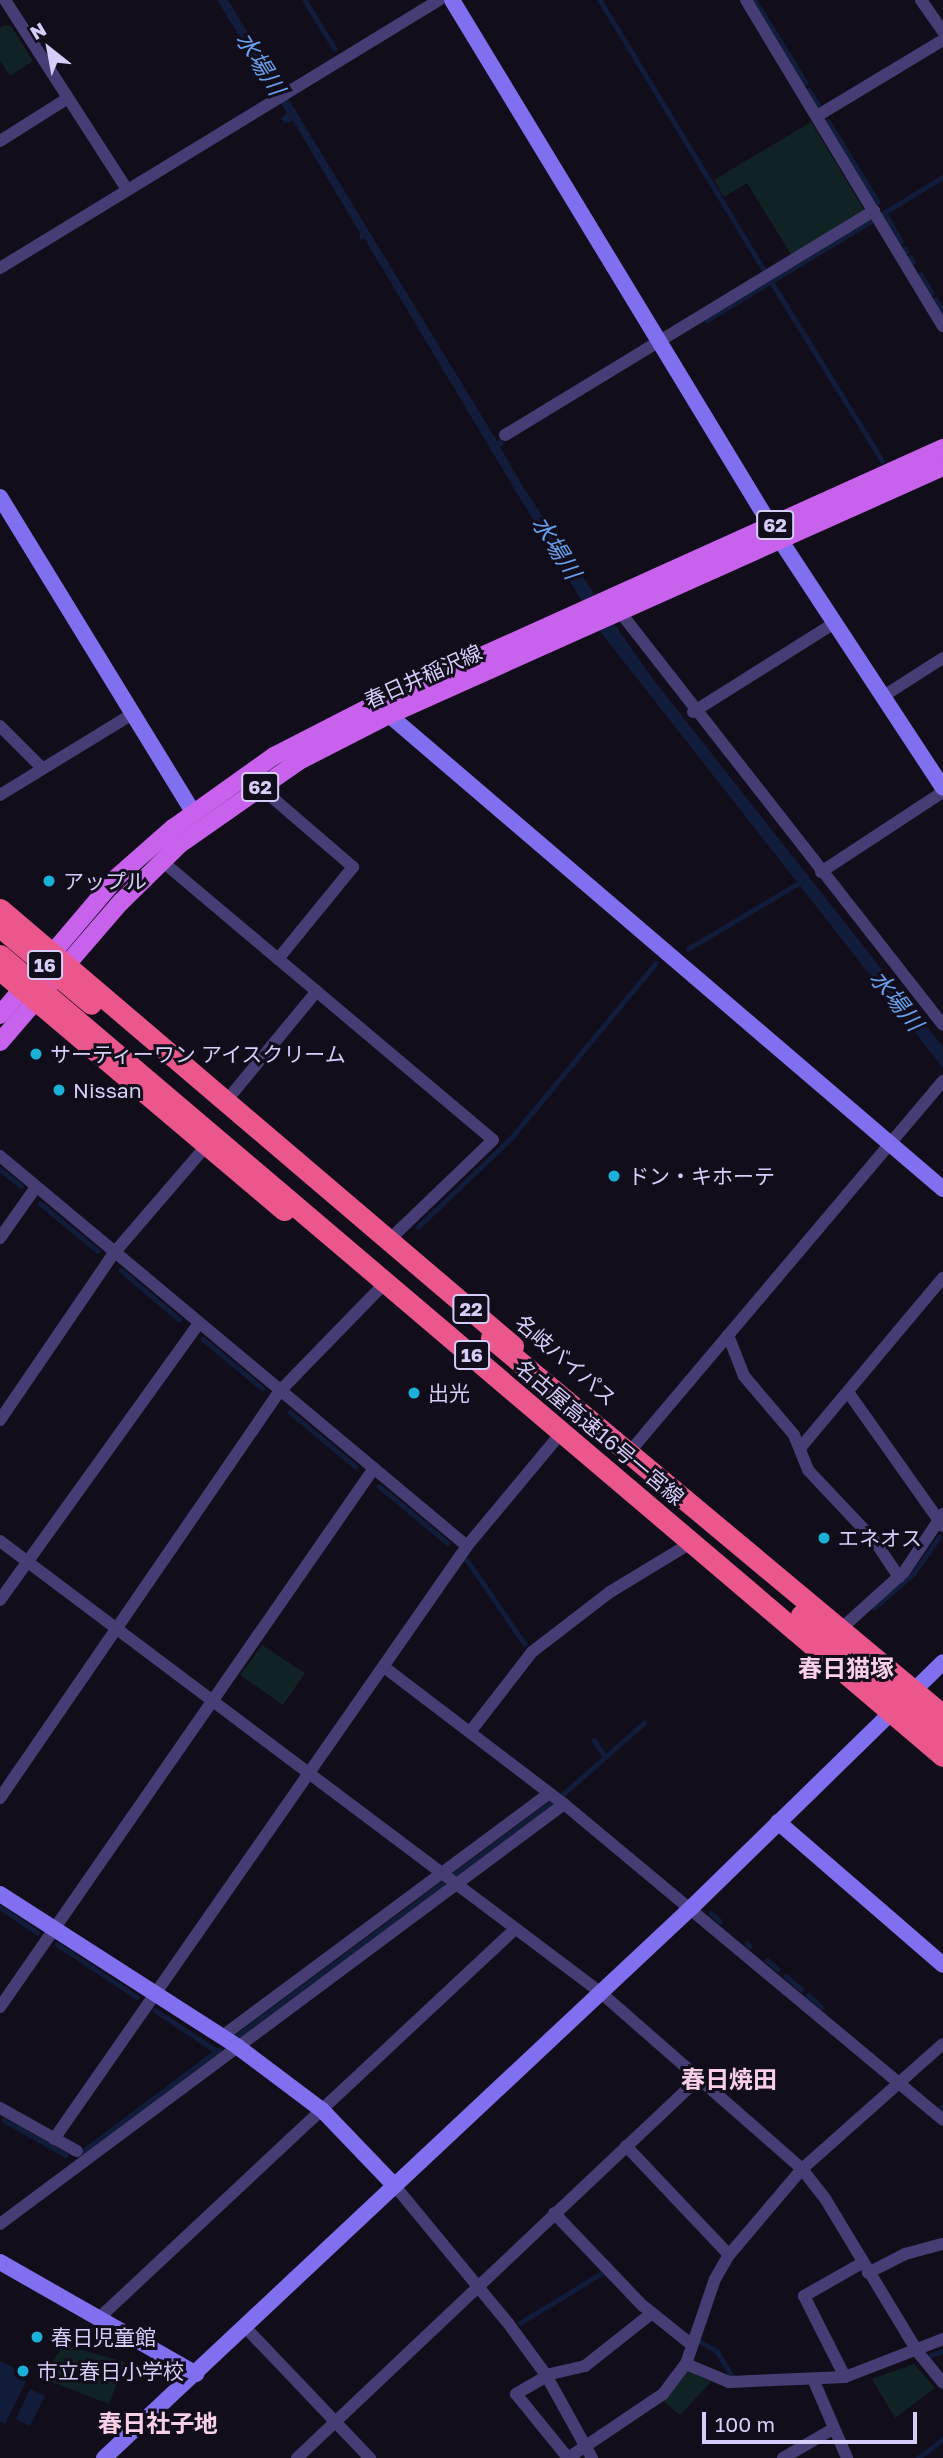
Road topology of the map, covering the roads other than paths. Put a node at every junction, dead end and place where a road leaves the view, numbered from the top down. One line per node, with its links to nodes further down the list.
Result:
1 (439, 0): 11 (street)
2 (452, 0): 15 (street)
3 (746, 0): 9 (street)
4 (921, 0): 6 (street)
5 (5, 9): 8 (street)
6 (943, 32)
7 (943, 40): 9 (street)
8 (68, 98): 10 (street); 11 (street)
9 (817, 117): 12 (street)
10 (0, 141)
11 (127, 188): 13 (street)
12 (874, 211): 14 (street); 15 (street)
13 (0, 268)
14 (943, 326)
15 (659, 342): 16 (street); 20 (street)
16 (505, 435)
17 (943, 448): 20 (main road, 春日井稲沢線 / 62)
18 (943, 467): 20 (main road, 春日井稲沢線 / 62)
19 (3, 509): 27 (street)
20 (776, 533): 21 (main road, 春日井稲沢線 / 62); 23 (street)
21 (613, 609): 22 (main road, 春日井稲沢線 / 62); 26 (street)
22 (582, 620): 28 (main road, 春日井稲沢線 / 62); 34 (main road, 春日井稲沢線 / 62)
23 (833, 624): 25 (street); 26 (street)
24 (943, 658): 25 (street)
25 (882, 698): 32 (street)
26 (694, 712): 36 (street)
27 (132, 714): 30 (street); 34 (street)
28 (389, 715): 31 (main road, 春日井稲沢線 / 62); 50 (street)
29 (0, 726): 30 (street)
30 (42, 768): 33 (street)
31 (260, 787): 35 (main road, 春日井稲沢線 / 62); 41 (street)
32 (943, 790): 36 (street)
33 (0, 795)
34 (193, 813): 40 (main road, 春日井稲沢線 / 62)
35 (163, 862): 40 (main road, 春日井稲沢線 / 62); 41 (street)
36 (821, 872): 46 (street)
37 (0, 909): 40 (highway, 名岐バイパス / 22)
38 (0, 926): 62 (highway, 名古屋高速16号一宮線 / 16, bridge)
39 (0, 955): 88 (highway, 名古屋高速16号一宮線 / 16, bridge)
40 (57, 958): 44 (main road, 春日井稲沢線 / 62); 49 (highway, 名岐バイパス / 22)
41 (278, 958): 43 (street)
42 (0, 970): 44 (highway, 22)
43 (317, 991): 49 (street); 56 (street)
44 (29, 994): 45 (main road, 春日井稲沢線 / 62); 47 (main road, 春日井稲沢線 / 62); 51 (highway, 22)
45 (0, 1015)
46 (943, 1025)
47 (0, 1042)
48 (941, 1087): 50 (street)
49 (227, 1100): 56 (highway, 名岐バイパス / 22)
50 (889, 1144): 54 (street); 61 (street)
51 (207, 1145): 57 (street); 59 (highway, 22)
52 (0, 1156): 53 (street)
53 (36, 1187): 55 (street); 57 (street)
54 (943, 1189)
55 (0, 1238)
56 (390, 1239): 68 (highway, 名岐バイパス / 22)
57 (114, 1253): 60 (street); 65 (street)
58 (943, 1278): 64 (street)
59 (379, 1289): 63 (street); 66 (highway, 22)
60 (198, 1324): 63 (street); 74 (street)
61 (728, 1335): 67 (street); 68 (street)
62 (524, 1366): 84 (highway, 名古屋高速16号一宮線 / 16, bridge); 87 (highway, bridge)
63 (279, 1392): 69 (street); 78 (street)
64 (848, 1392): 67 (street); 70 (street)
65 (0, 1420)
66 (556, 1438): 72 (street); 73 (highway, 22)
67 (801, 1447): 75 (street)
68 (632, 1448): 77 (highway, 名岐バイパス / 22)
69 (374, 1468): 72 (street); 82 (street)
70 (941, 1521): 75 (street)
71 (0, 1541): 74 (street)
72 (467, 1546): 80 (street)
73 (684, 1547): 85 (highway, 22); 86 (street)
74 (27, 1561): 76 (street); 78 (street)
75 (899, 1577): 77 (street)
76 (0, 1600)
77 (844, 1626): 81 (highway, 名岐バイパス / 22)
78 (116, 1629): 82 (street); 92 (street)
79 (943, 1662): 81 (street)
80 (384, 1667): 86 (street); 90 (street)
81 (918, 1687): 83 (highway, 名岐バイパス / 22); 85 (street)
82 (212, 1702): 90 (street); 100 (street)
83 (943, 1708)
84 (943, 1715)
85 (883, 1717): 89 (highway, 22); 94 (street)
86 (470, 1732): 91 (street)
87 (943, 1736)
88 (943, 1756)
89 (943, 1767)
90 (309, 1775): 95 (street); 103 (street)
91 (549, 1793): 93 (street); 95 (street)
92 (0, 1798)
93 (564, 1804): 96 (street); 98 (street)
94 (778, 1822): 98 (street); 101 (street)
95 (441, 1874): 96 (street); 105 (street)
96 (455, 1884): 99 (street); 107 (street)
97 (0, 1894): 100 (street)
98 (691, 1908): 102 (street); 109 (street)
99 (515, 1929): 102 (street); 110 (street)
100 (54, 1930): 103 (street); 104 (street)
101 (943, 1965)
102 (600, 1992): 108 (street); 117 (street)
103 (154, 1996): 105 (street); 113 (street)
104 (0, 2007)
105 (221, 2037): 107 (street)
106 (943, 2044): 109 (street)
107 (238, 2047): 110 (street); 119 (street)
108 (698, 2079): 114 (street); 116 (street)
109 (899, 2083): 112 (street); 116 (street)
110 (321, 2109): 117 (street); 126 (street)
111 (2, 2114): 113 (street)
112 (943, 2120)
113 (54, 2138): 115 (street)
114 (626, 2146): 118 (street); 121 (street)
115 (77, 2151)
116 (802, 2169): 121 (street); 123 (street)
117 (395, 2186): 124 (street); 127 (street)
118 (554, 2213): 124 (street); 125 (street)
119 (0, 2224)
120 (943, 2245): 123 (street)
121 (729, 2255): 129 (street)
122 (0, 2262): 126 (street)
123 (865, 2268): 130 (street); 134 (street)
124 (476, 2286): 133 (street); 137 (street)
125 (652, 2313): 129 (street); 133 (street)
126 (99, 2318): 132 (street)
127 (246, 2328): 132 (street); 137 (street)
128 (943, 2339): 130 (street)
129 (692, 2345): 131 (street)
130 (917, 2351): 134 (street); 136 (street)
131 (686, 2364): 135 (street); 139 (street)
132 (196, 2374): 140 (street)
133 (546, 2375): 139 (street); 143 (street)
134 (845, 2376): 135 (street)
135 (813, 2379): 138 (street)
136 (943, 2383)
137 (334, 2419): 141 (street); 142 (street)
138 (833, 2429): 144 (street); 145 (street)
139 (589, 2453): 143 (street)
140 (104, 2458)
141 (297, 2458)
142 (370, 2458)
143 (568, 2458)
144 (783, 2458)
145 (848, 2458)

